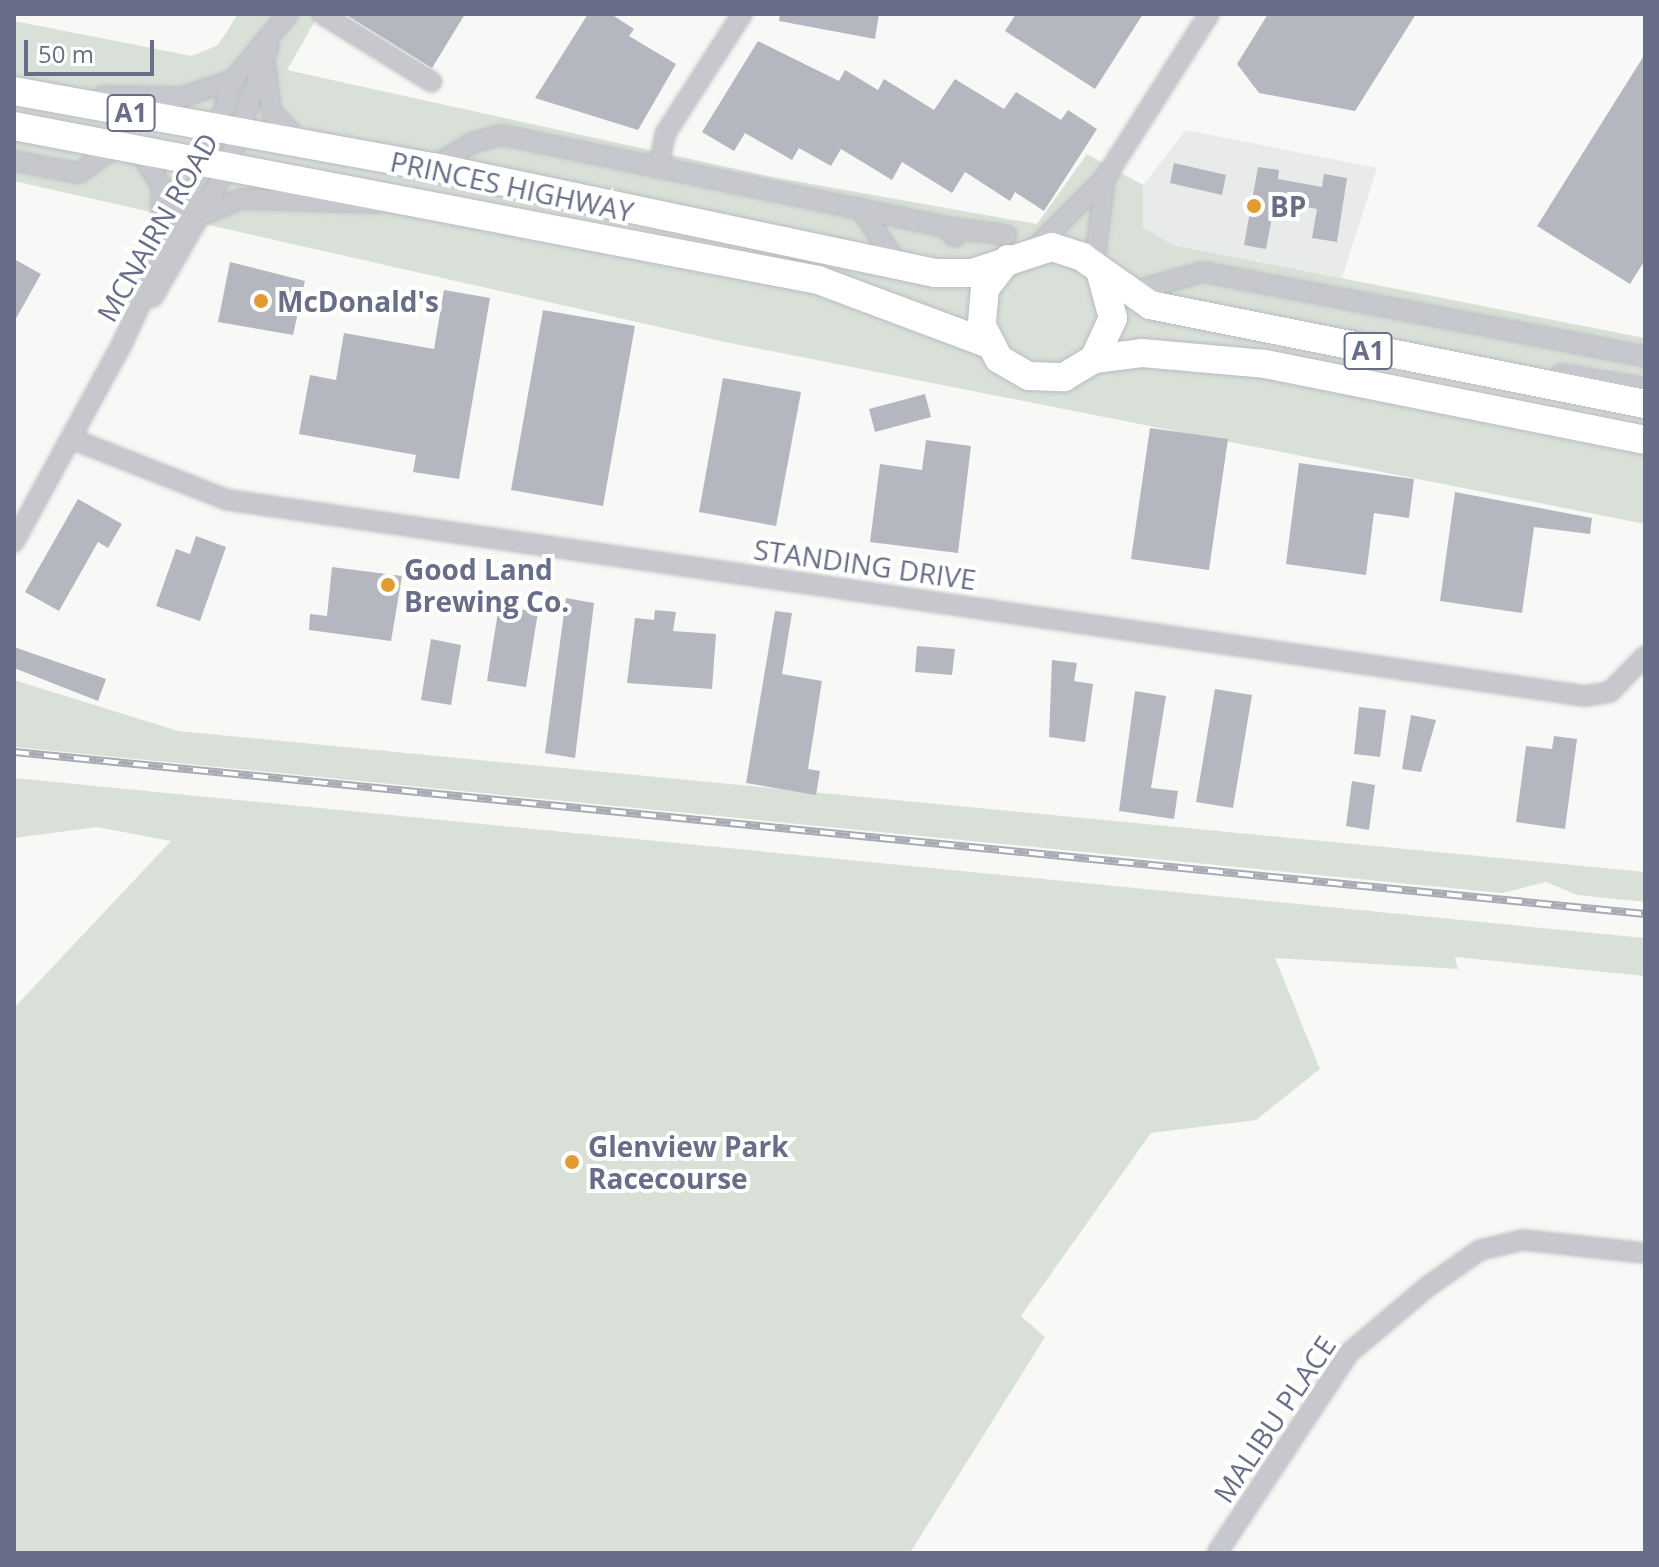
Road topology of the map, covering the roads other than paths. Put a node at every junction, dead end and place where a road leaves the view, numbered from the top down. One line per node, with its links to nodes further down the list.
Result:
1 (322, 14): 7 (street)
2 (742, 14): 17 (street)
3 (1209, 14): 18 (street)
4 (287, 16): 5 (street); 6 (street)
5 (266, 51): 11 (street); 12 (street)
6 (233, 80): 9 (street); 11 (street)
7 (432, 82)
8 (14, 91): 9 (highway, PRINCES HIGHWAY / A1)
9 (43, 96): 11 (highway, PRINCES HIGHWAY / A1)
10 (14, 126): 13 (highway, PRINCES HIGHWAY / A1)
11 (230, 132): 12 (highway, PRINCES HIGHWAY / A1); 16 (street, MCNAIRN ROAD)
12 (306, 145): 15 (highway, PRINCES HIGHWAY / A1)
13 (128, 148): 14 (street); 16 (highway, PRINCES HIGHWAY / A1); 25 (street)
14 (14, 161)
15 (433, 167): 17 (street); 21 (highway); 26 (highway, PRINCES HIGHWAY / A1)
16 (216, 168): 19 (highway, PRINCES HIGHWAY / A1); 22 (street, MCNAIRN ROAD); 25 (street, MCNAIRN ROAD)
17 (658, 168): 20 (street)
18 (1105, 178): 24 (street); 27 (street)
19 (395, 201): 21 (highway, PRINCES HIGHWAY / A1); 22 (street)
20 (860, 208): 23 (street); 26 (street)
21 (513, 223): 29 (highway, PRINCES HIGHWAY / A1)
22 (194, 229): 30 (street, MCNAIRN ROAD)
23 (1007, 247): 24 (highway, PRINCES HIGHWAY / A1); 26 (highway, PRINCES HIGHWAY / A1); 29 (highway)
24 (1036, 247): 27 (highway, A1)
25 (161, 257): 30 (street, MCNAIRN ROAD)
26 (899, 266)
27 (1097, 270): 28 (highway, A1); 32 (highway)
28 (1125, 294): 31 (street); 33 (highway, A1)
29 (989, 344): 32 (highway, PRINCES HIGHWAY / A1)
30 (121, 346): 36 (street, MCNAIRN ROAD)
31 (1645, 356)
32 (1094, 359): 37 (highway, PRINCES HIGHWAY / A1)
33 (1487, 374): 34 (street); 35 (highway, A1)
34 (1645, 388)
35 (1645, 404)
36 (72, 439): 38 (street, MCNAIRN ROAD); 39 (street, STANDING DRIVE)
37 (1645, 440)
38 (14, 542)
39 (1645, 656)
40 (1645, 1253): 41 (street, MALIBU PLACE)
41 (1217, 1553)

